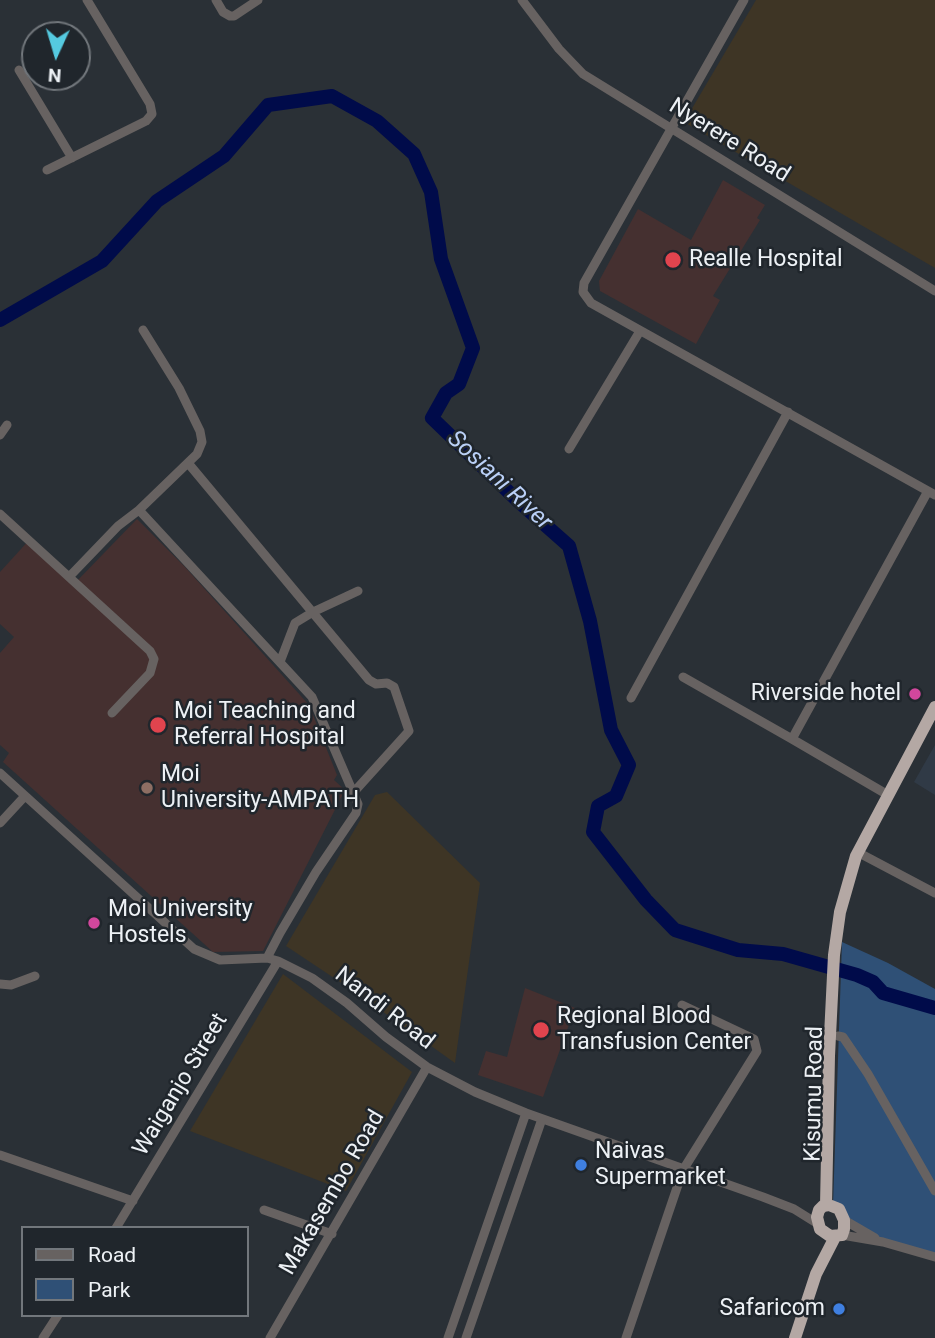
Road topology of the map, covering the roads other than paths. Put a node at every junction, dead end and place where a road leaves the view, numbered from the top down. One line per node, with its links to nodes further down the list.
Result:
1 (87, 0): 8 (street)
2 (216, 0): 3 (street)
3 (258, 0)
4 (744, 0): 7 (street)
5 (527, 2): 7 (street, Nyerere Road)
6 (19, 70): 8 (street)
7 (671, 126): 10 (street, Nyerere Road); 12 (street)
8 (72, 158): 9 (street)
9 (47, 170)
10 (935, 291)
11 (143, 330): 17 (street)
12 (640, 331): 13 (street); 16 (street)
13 (788, 412): 18 (street); 26 (street)
14 (7, 425): 15 (street)
15 (0, 435)
16 (569, 449)
17 (188, 463): 19 (street); 23 (street)
18 (932, 493): 30 (street)
19 (139, 510): 21 (street); 24 (street)
20 (0, 514): 21 (street)
21 (69, 577): 28 (street)
22 (358, 591): 23 (street)
23 (313, 612): 24 (street); 32 (street)
24 (280, 662): 32 (street)
25 (684, 677): 30 (street)
26 (631, 698)
27 (935, 707): 33 (highway)
28 (112, 713)
29 (935, 720): 36 (highway)
30 (792, 739): 33 (street)
31 (0, 773): 34 (street, Nandi Road)
32 (353, 793): 39 (street)
33 (888, 794): 38 (highway)
34 (25, 796): 35 (street); 39 (street, Nandi Road)
35 (0, 823)
36 (863, 855): 37 (street); 38 (highway)
37 (935, 893)
38 (837, 956): 42 (highway)
39 (268, 958): 40 (street, Nandi Road)
40 (278, 961): 46 (street, Nandi Road); 52 (street, Waiganjo Street)
41 (35, 976): 43 (street)
42 (836, 982): 45 (highway, Kisumu Road); 53 (highway)
43 (0, 984)
44 (682, 1005): 50 (street)
45 (838, 1036): 51 (street); 53 (highway, Kisumu Road)
46 (427, 1066): 47 (street, Nandi Road); 59 (street, Makasembo Road)
47 (526, 1113): 48 (street, Nandi Road); 65 (street)
48 (542, 1119): 50 (street, Nandi Road); 66 (street)
49 (0, 1155): 52 (street)
50 (683, 1170): 54 (street, Nandi Road); 67 (street)
51 (935, 1191)
52 (133, 1201): 57 (street, Waiganjo Street)
53 (826, 1207): 54 (street, Nandi Road); 56 (highway); 58 (highway)
54 (794, 1209): 58 (street, Nandi Road)
55 (264, 1210): 59 (street)
56 (844, 1220): 58 (highway); 60 (street, Nandi Road)
57 (117, 1226)
58 (830, 1232): 60 (street, Nandi Road); 68 (highway)
59 (332, 1234): 64 (street, Makasembo Road)
60 (883, 1242): 61 (street, Nandi Road)
61 (935, 1257)
62 (57, 1317): 63 (street)
63 (43, 1338)
64 (270, 1338)
65 (448, 1338)
66 (466, 1338)
67 (626, 1338)
68 (795, 1338)

